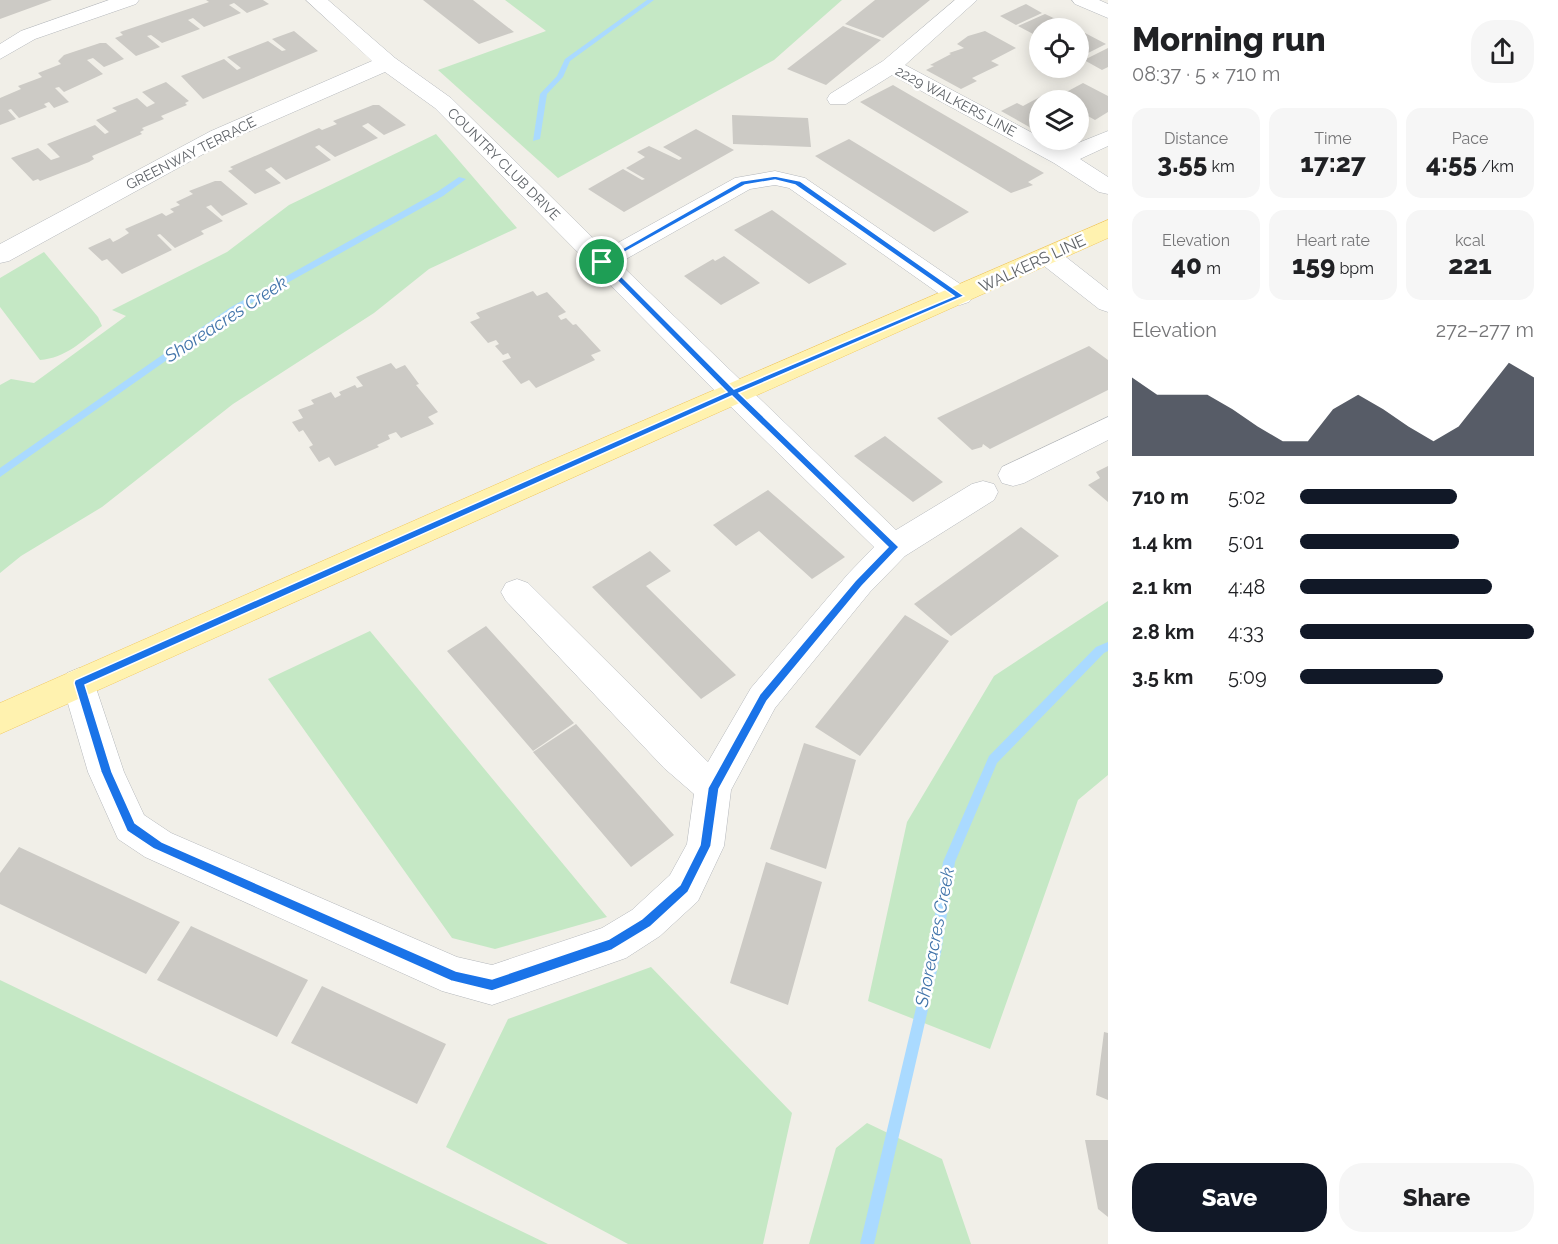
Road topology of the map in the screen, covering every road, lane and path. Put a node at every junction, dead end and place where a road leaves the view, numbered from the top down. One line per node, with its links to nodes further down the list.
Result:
1 (129, 0): 6 (street)
2 (316, 0): 7 (street, COUNTRY CLUB DRIVE)
3 (967, 0): 8 (street, 2229 WALKERS LINE)
4 (1082, 0): 5 (street)
5 (1108, 12)
6 (0, 53)
7 (387, 63): 14 (street, GREENWAY TERRACE); 16 (street, COUNTRY CLUB DRIVE)
8 (891, 66): 9 (street); 11 (street, 2229 WALKERS LINE)
9 (838, 99)
10 (1108, 138): 11 (street)
11 (1062, 158): 12 (street, 2229 WALKERS LINE)
12 (1108, 187)
13 (1108, 228): 15 (main road, WALKERS LINE)
14 (0, 255)
15 (1048, 256): 17 (main road, WALKERS LINE); 18 (street)
16 (602, 262): 17 (street); 19 (street, COUNTRY CLUB DRIVE)
17 (960, 296): 19 (main road, WALKERS LINE)
18 (1108, 303)
19 (733, 392): 21 (street, COUNTRY CLUB DRIVE); 23 (main road, WALKERS LINE)
20 (1108, 427): 21 (street)
21 (894, 547): 25 (street)
22 (517, 592): 25 (street)
23 (79, 683): 24 (main road, WALKERS LINE); 25 (street)
24 (0, 719)
25 (713, 788)

